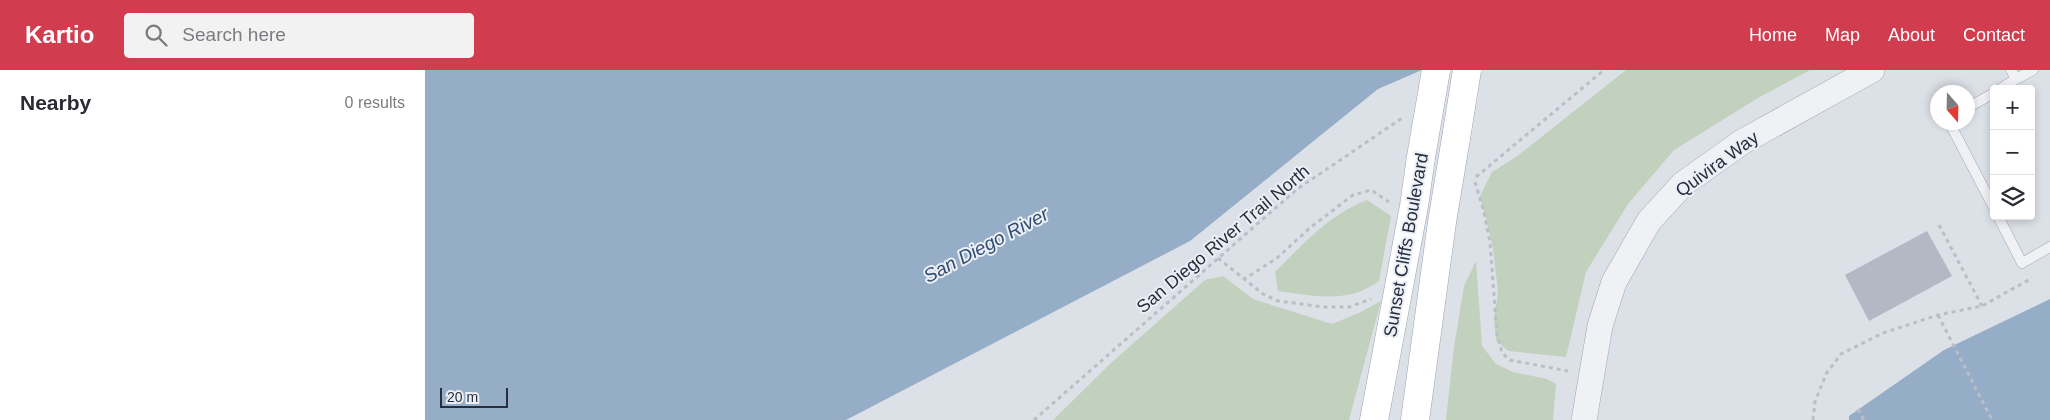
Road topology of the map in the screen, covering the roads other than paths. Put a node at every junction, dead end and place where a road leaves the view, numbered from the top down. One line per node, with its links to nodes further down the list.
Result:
1 (1436, 70): 14 (main road, Sunset Cliffs Boulevard, bridge)
2 (1467, 70): 13 (main road, Sunset Cliffs Boulevard, bridge)
3 (1872, 70): 17 (street, Quivira Way)
4 (2033, 70): 5 (lane)
5 (2013, 75): 6 (lane)
6 (2004, 85)
7 (1990, 94): 8 (lane)
8 (1975, 103)
9 (1953, 130): 10 (lane)
10 (1990, 200)
11 (2000, 220): 12 (lane)
12 (2050, 247)
13 (1421, 378): 15 (main road, Sunset Cliffs Boulevard); 16 (main road)
14 (1374, 420)
15 (1415, 420)
16 (1420, 420)
17 (1583, 420)

